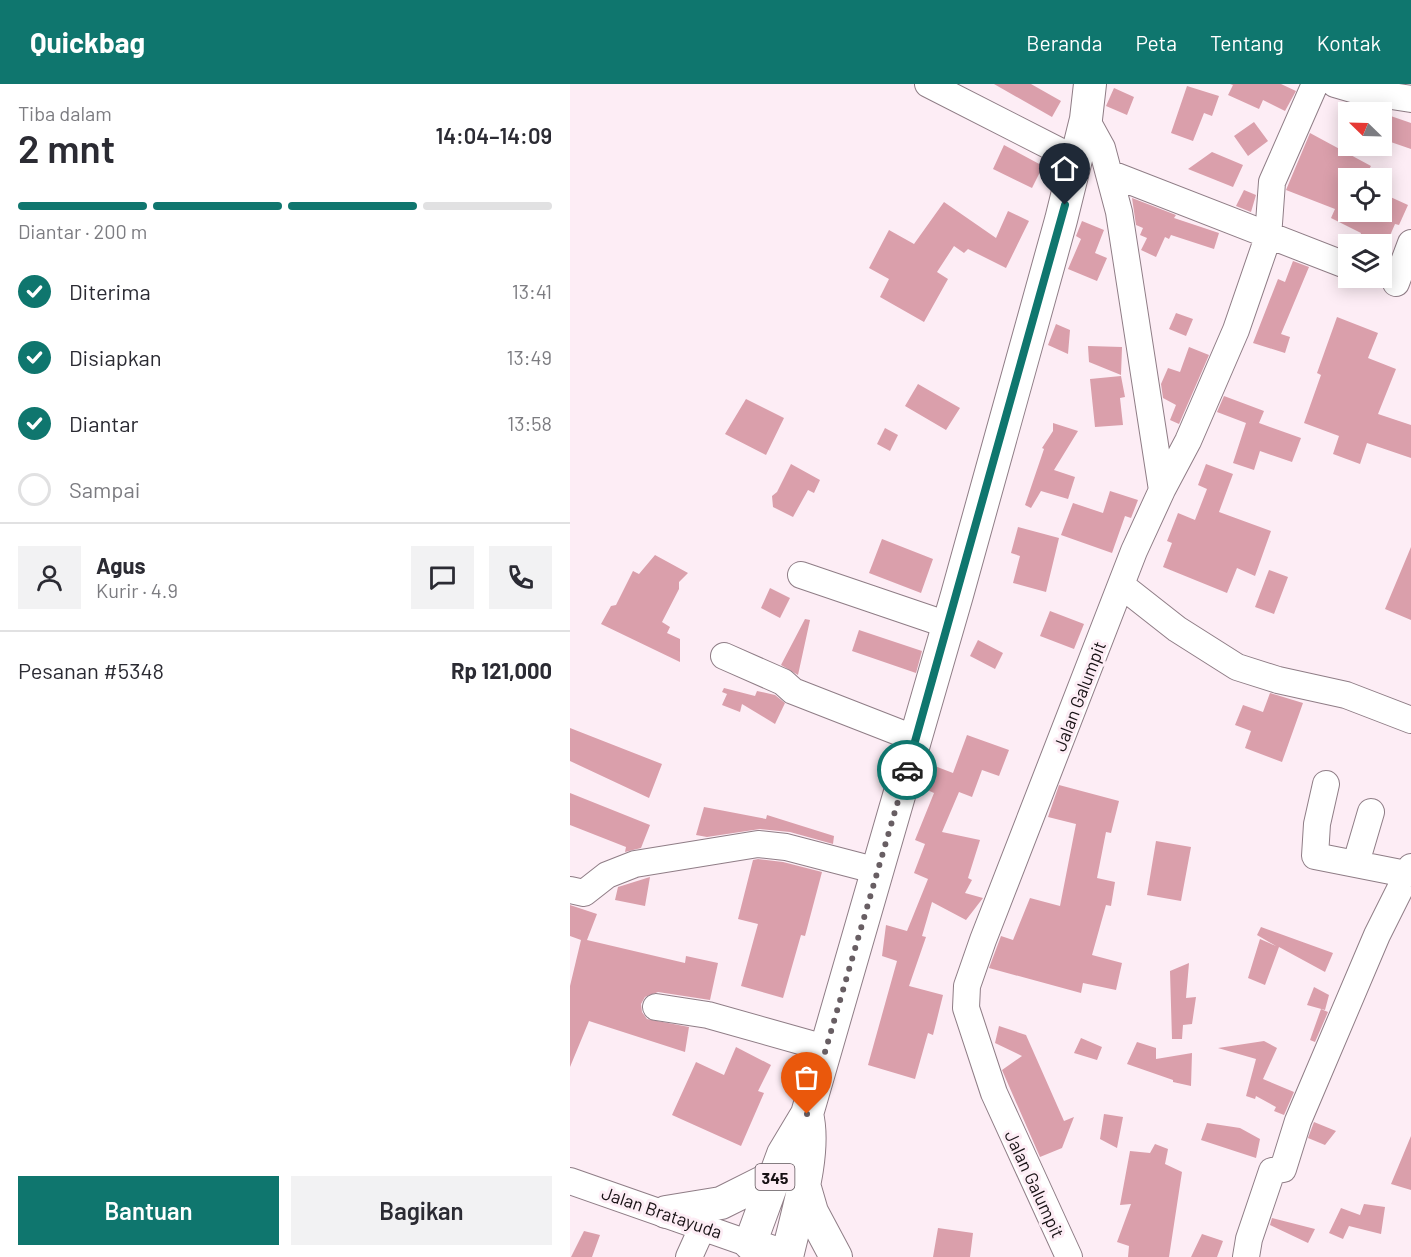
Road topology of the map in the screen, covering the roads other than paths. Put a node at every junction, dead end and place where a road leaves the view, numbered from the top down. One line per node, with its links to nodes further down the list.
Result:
1 (928, 84): 7 (street)
2 (1090, 84): 6 (main road, 345)
3 (1315, 84): 9 (street, Jalan Galumpit)
4 (1335, 84): 5 (street)
5 (1411, 99)
6 (1086, 119): 7 (main road, 345); 8 (street)
7 (1077, 160): 16 (main road, 345)
8 (1109, 173): 9 (street); 13 (street)
9 (1268, 237): 11 (street); 13 (street, Jalan Galumpit)
10 (1411, 243): 12 (street)
11 (1338, 262)
12 (1396, 282)
13 (1162, 490): 15 (street, Jalan Galumpit)
14 (801, 575): 16 (street)
15 (1121, 585): 18 (street); 36 (street, Jalan Galumpit)
16 (948, 625): 19 (main road, 345)
17 (724, 656): 19 (street)
18 (1411, 720)
19 (916, 739): 23 (main road, 345)
20 (1326, 784): 22 (street)
21 (1371, 812): 22 (street)
22 (1356, 863): 24 (street)
23 (878, 871): 25 (street); 27 (main road, 345)
24 (1408, 871): 37 (street)
25 (570, 890)
26 (656, 1007): 27 (street)
27 (825, 1048): 28 (main road, 345)
28 (789, 1178): 30 (main road, 345); 32 (main road, 345); 34 (main road, 345); 35 (main road, 345)
29 (570, 1181): 30 (street, Jalan Bratayuda)
30 (666, 1212): 31 (street, Jalan Bratayuda)
31 (703, 1226): 32 (street, Jalan Bratayuda); 33 (street)
32 (750, 1244): 34 (main road, Jalan Bratayuda / 345)
33 (689, 1257)
34 (787, 1257)
35 (836, 1257)
36 (1069, 1257)
37 (1246, 1257)

